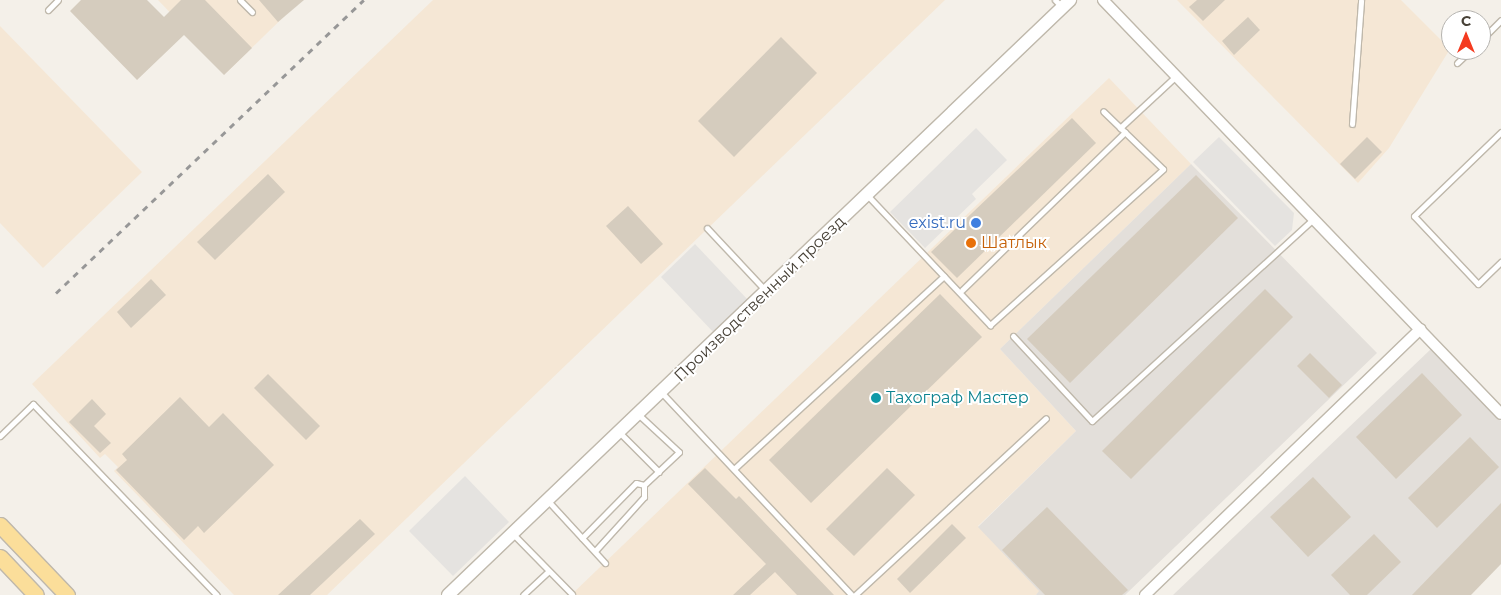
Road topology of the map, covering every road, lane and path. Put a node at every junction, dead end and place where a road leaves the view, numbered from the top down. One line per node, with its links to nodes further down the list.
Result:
1 (58, 0): 6 (lane)
2 (240, 0): 7 (lane)
3 (1102, 0): 12 (street)
4 (1361, 0): 14 (lane)
5 (1062, 3): 18 (street, Производственный проезд)
6 (48, 10)
7 (252, 12)
8 (1501, 20): 9 (lane)
9 (1491, 30)
10 (1460, 60): 11 (lane)
11 (1457, 63)
12 (1176, 76): 15 (lane); 19 (street)
13 (1103, 111): 15 (lane)
14 (1352, 124)
15 (1120, 128): 16 (lane)
16 (1125, 132): 22 (lane); 23 (lane)
17 (1501, 132): 21 (lane)
18 (867, 195): 22 (lane); 24 (street, Производственный проезд)
19 (1314, 219): 25 (street); 26 (lane)
20 (707, 228): 24 (lane)
21 (1501, 262)
22 (944, 276): 33 (lane)
23 (962, 290)
24 (767, 292): 27 (street, Производственный проезд)
25 (1420, 329): 28 (street); 52 (street)
26 (1014, 336)
27 (662, 393): 29 (street, Производственный проезд); 33 (lane)
28 (1501, 414)
29 (639, 415): 31 (street, Производственный проезд); 34 (lane)
30 (1046, 418): 51 (lane)
31 (620, 433): 34 (lane); 36 (street, Производственный проезд)
32 (0, 436): 47 (lane)
33 (734, 469): 50 (lane)
34 (658, 472): 35 (lane)
35 (644, 485): 39 (lane); 40 (lane)
36 (549, 502): 38 (street, Производственный проезд); 39 (lane)
37 (0, 525): 46 (main road)
38 (514, 535): 43 (lane); 48 (street, Производственный проезд)
39 (582, 538): 40 (lane)
40 (594, 551): 42 (lane)
41 (0, 557): 45 (main road)
42 (605, 563)
43 (549, 571): 44 (lane); 49 (lane)
44 (572, 594)
45 (36, 595)
46 (67, 595)
47 (217, 595)
48 (448, 595)
49 (523, 595)
50 (852, 595)
51 (856, 595)
52 (1145, 595)

